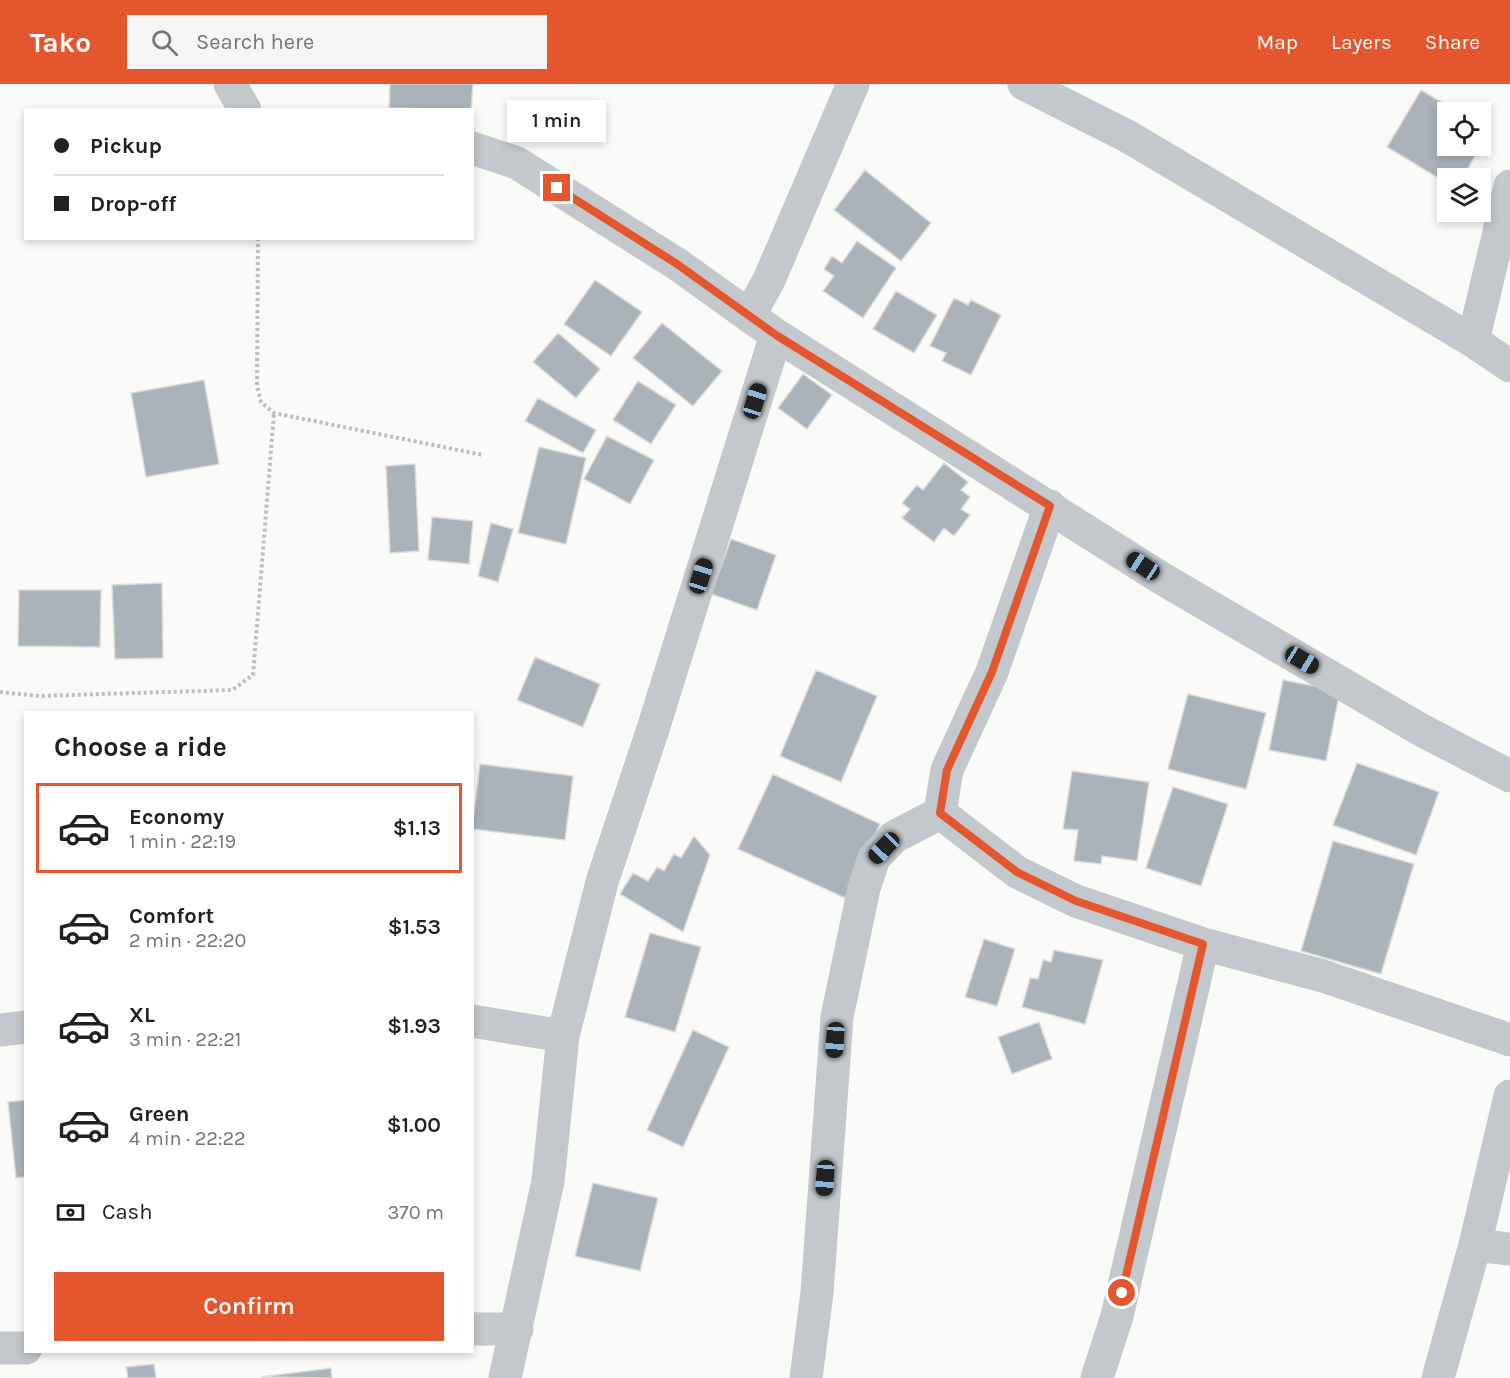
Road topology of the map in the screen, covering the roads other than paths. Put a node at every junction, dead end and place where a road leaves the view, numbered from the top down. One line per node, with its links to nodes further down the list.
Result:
1 (230, 84): 4 (street)
2 (853, 84): 7 (street)
3 (1024, 84): 9 (street)
4 (244, 108)
5 (474, 149): 7 (street)
6 (1510, 186): 9 (street)
7 (749, 315): 8 (street)
8 (776, 335): 11 (street); 16 (street)
9 (1473, 341): 10 (street)
10 (1510, 366)
11 (1050, 506): 12 (street); 13 (street)
12 (1510, 776)
13 (940, 813): 14 (street); 26 (street)
14 (1203, 944): 17 (street); 27 (street)
15 (474, 1021): 16 (street)
16 (563, 1036): 22 (street)
17 (1510, 1040)
18 (1510, 1096): 19 (street)
19 (1475, 1245): 20 (street); 28 (street)
20 (1510, 1249)
21 (474, 1329): 22 (street)
22 (517, 1329): 25 (street)
23 (0, 1348): 24 (street)
24 (24, 1348)
25 (506, 1378)
26 (806, 1378)
27 (1097, 1378)
28 (1438, 1378)

